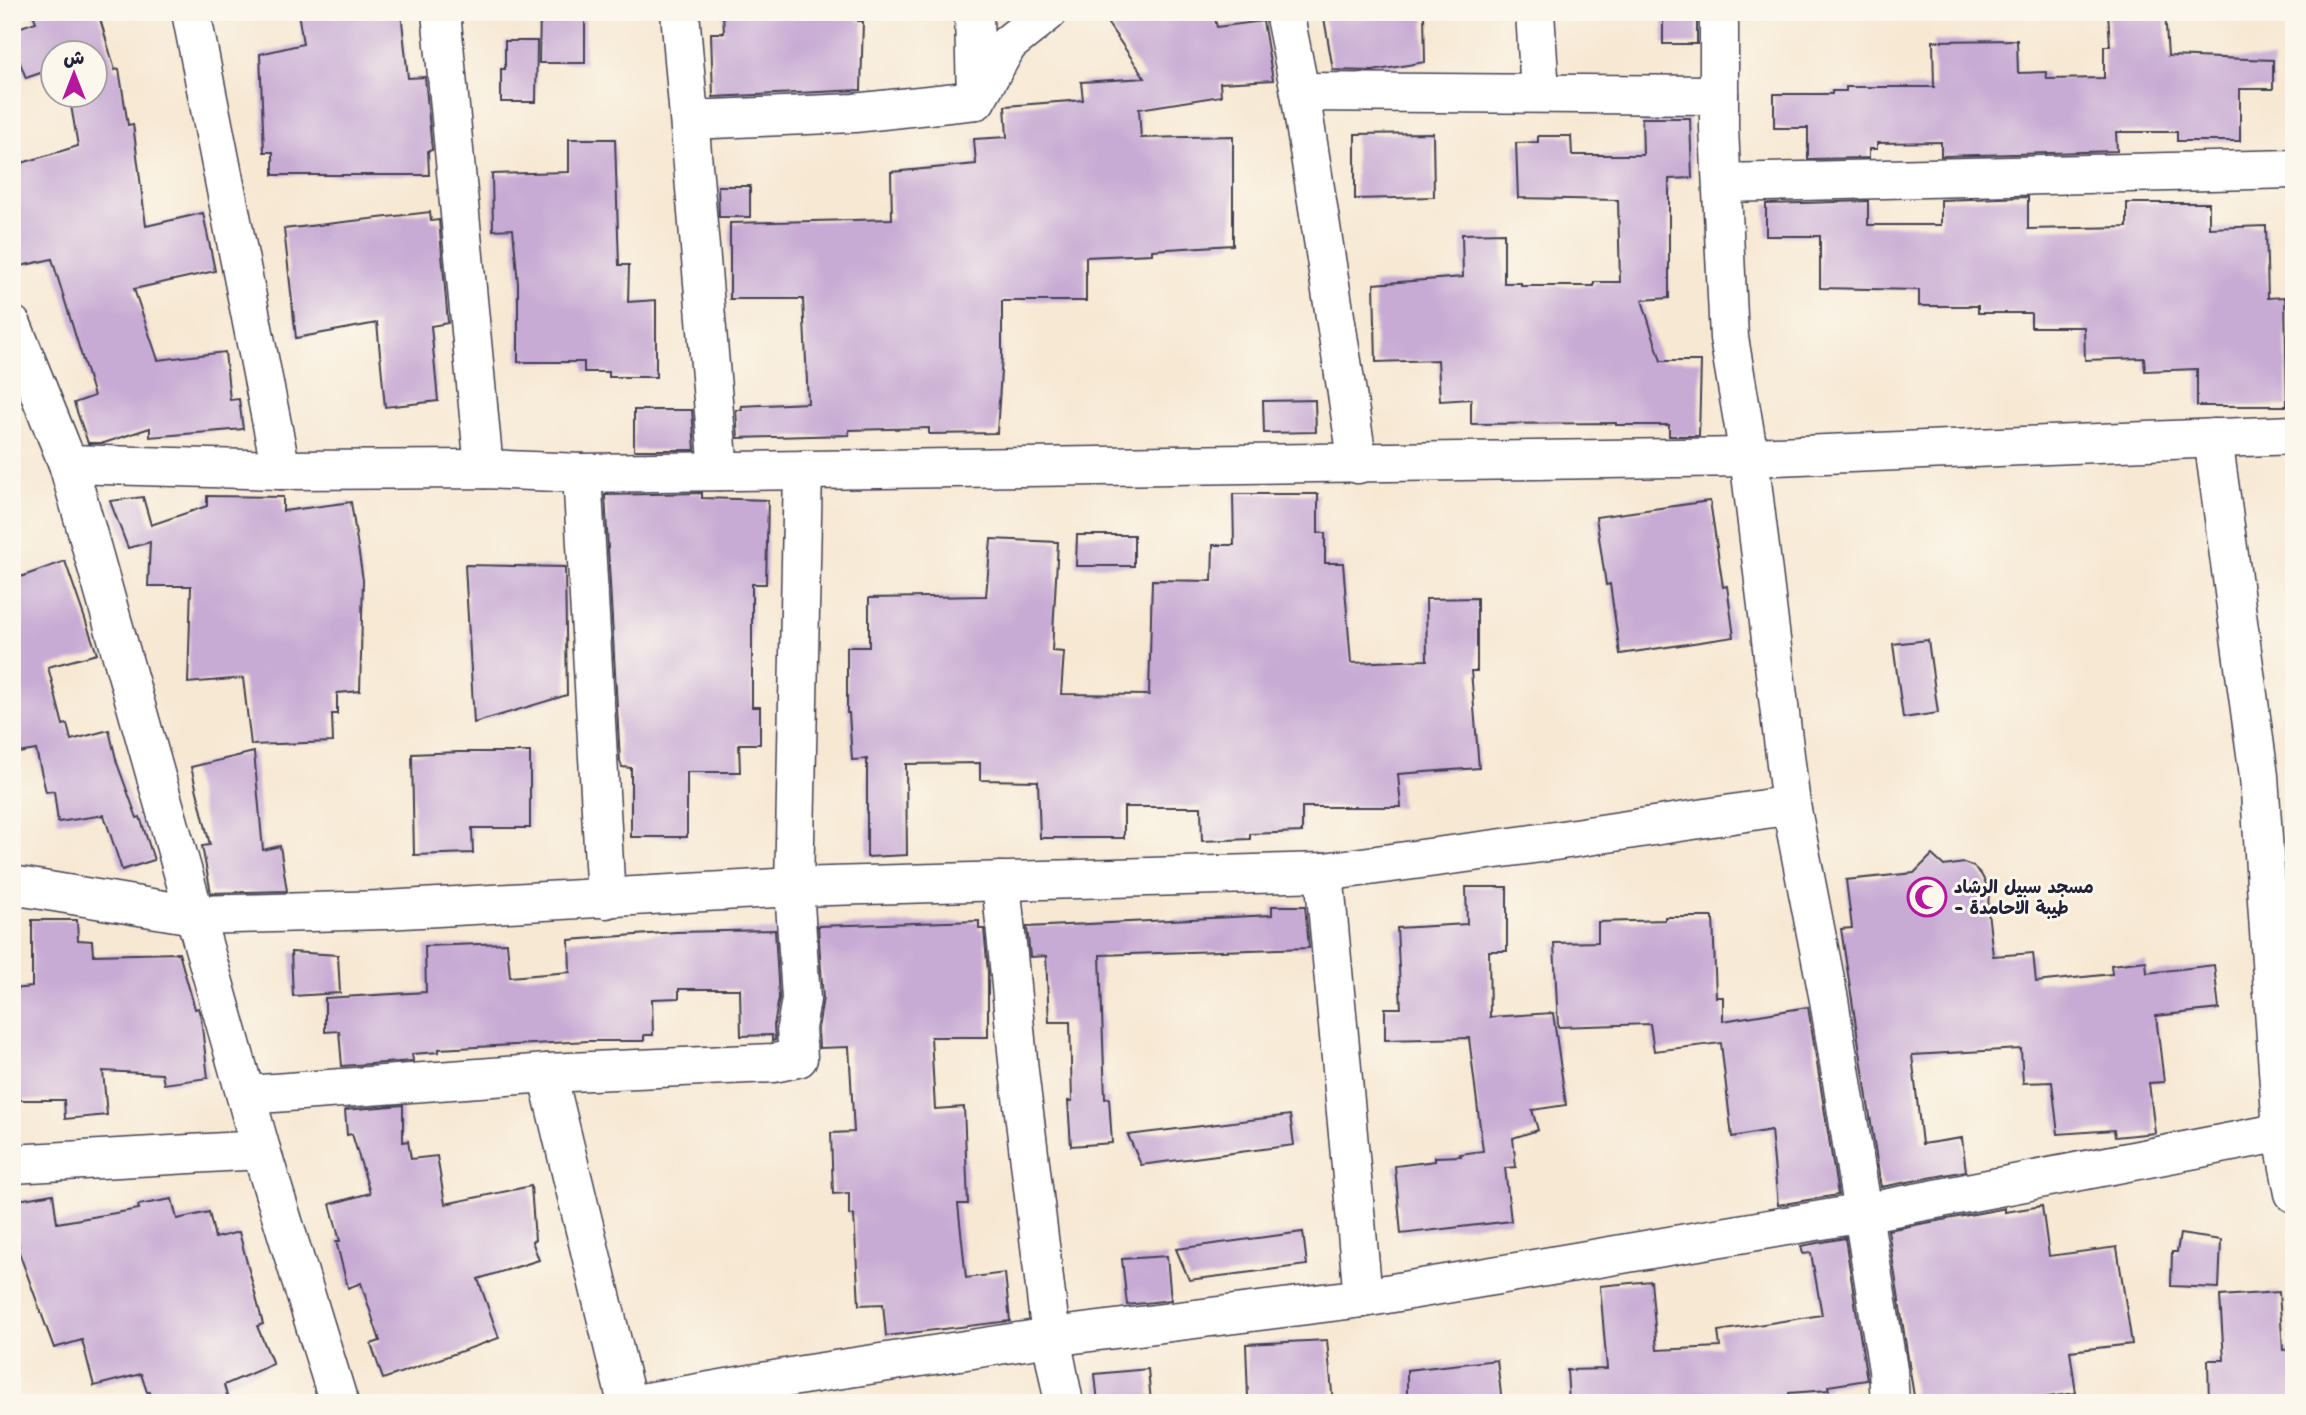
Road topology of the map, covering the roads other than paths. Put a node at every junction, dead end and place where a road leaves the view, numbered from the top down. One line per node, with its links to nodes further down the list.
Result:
1 (191, 12): 23 (street)
2 (441, 12): 22 (street)
3 (680, 12): 13 (street)
4 (974, 12): 12 (street)
5 (1048, 12): 12 (street)
6 (1284, 12): 9 (street)
7 (1535, 12): 10 (street)
8 (1719, 12): 11 (street)
9 (1300, 92): 10 (street); 21 (street)
10 (1540, 93): 11 (street)
11 (1719, 95): 15 (street)
12 (976, 100): 13 (street)
13 (690, 120): 25 (street)
14 (2294, 169): 15 (street)
15 (1722, 183): 19 (street)
16 (12, 325): 20 (street)
17 (2294, 435): 18 (street)
18 (2213, 438): 19 (street); 36 (street)
19 (1749, 457): 21 (street); 27 (street)
20 (68, 464): 23 (street); 33 (street)
21 (1358, 464): 24 (street)
22 (484, 469): 23 (street); 26 (street)
23 (281, 470)
24 (803, 470): 25 (street); 31 (street)
25 (719, 471): 26 (street)
26 (582, 473): 32 (street)
27 (1791, 806): 28 (street); 40 (street)
28 (1324, 872): 29 (street); 41 (street)
29 (1002, 881): 31 (street); 42 (street)
30 (12, 885): 33 (street)
31 (794, 887): 32 (street); 34 (street)
32 (606, 899): 33 (street)
33 (194, 915): 35 (street)
34 (547, 1073): 35 (street); 44 (street)
35 (246, 1095): 37 (street)
36 (2288, 1131): 39 (street); 40 (street)
37 (261, 1150): 38 (street); 43 (street)
38 (12, 1164)
39 (2294, 1193)
40 (1863, 1213): 41 (street); 47 (street)
41 (1363, 1298): 42 (street)
42 (1051, 1337): 45 (street); 46 (street)
43 (339, 1403)
44 (627, 1403)
45 (642, 1403)
46 (1064, 1403)
47 (1890, 1403)

